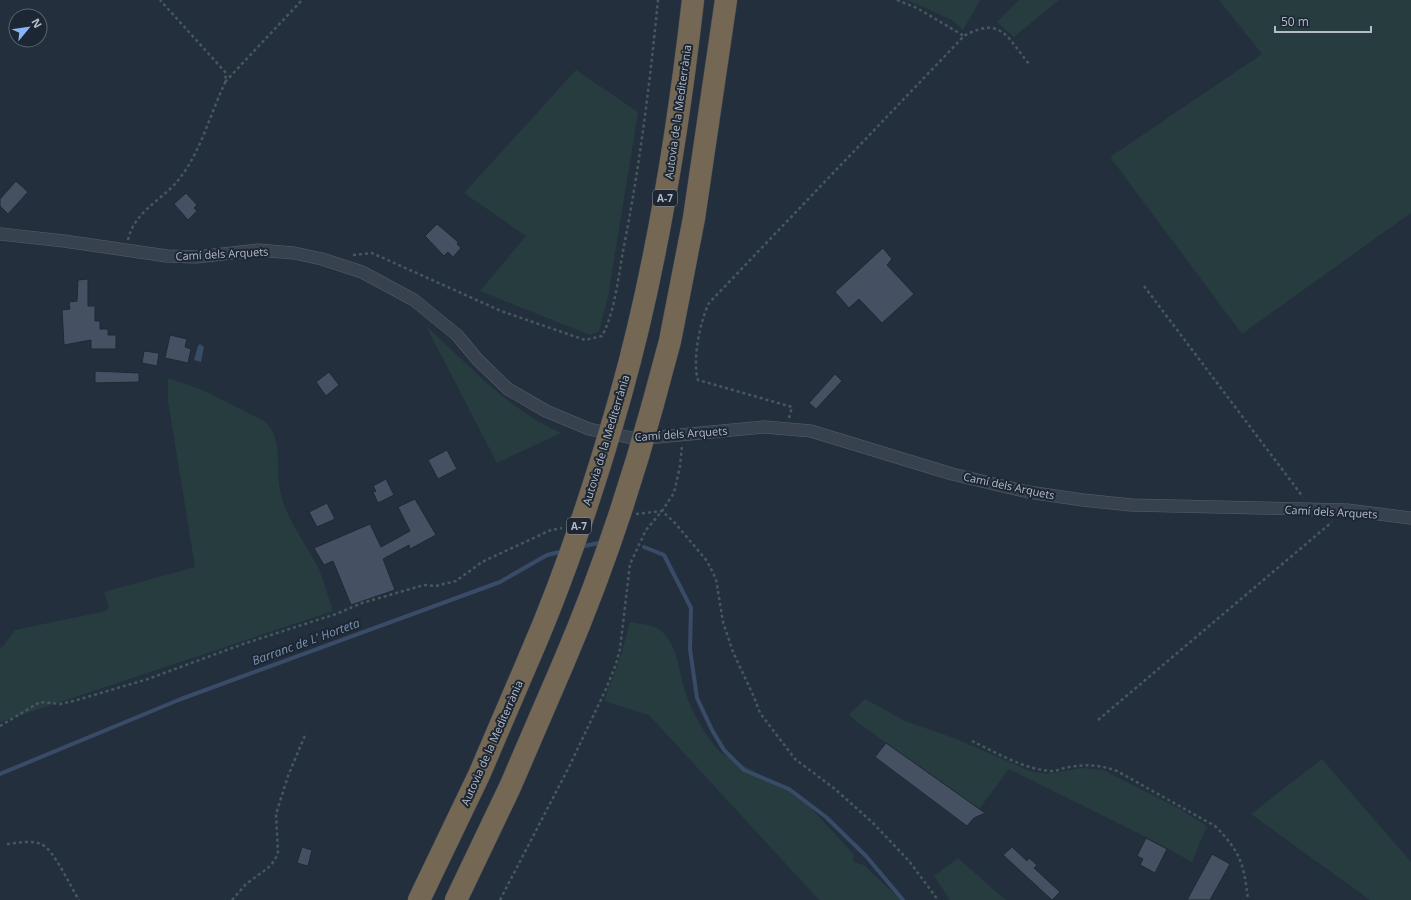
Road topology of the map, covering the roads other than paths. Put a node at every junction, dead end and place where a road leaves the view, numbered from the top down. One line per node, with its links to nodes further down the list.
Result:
1 (693, 0): 5 (highway, Autovia de la Mediterrània / A-7, bridge)
2 (726, 0): 6 (highway, bridge)
3 (0, 234): 4 (street, Camí dels Arquets)
4 (1411, 518)
5 (419, 900)
6 (456, 900)

